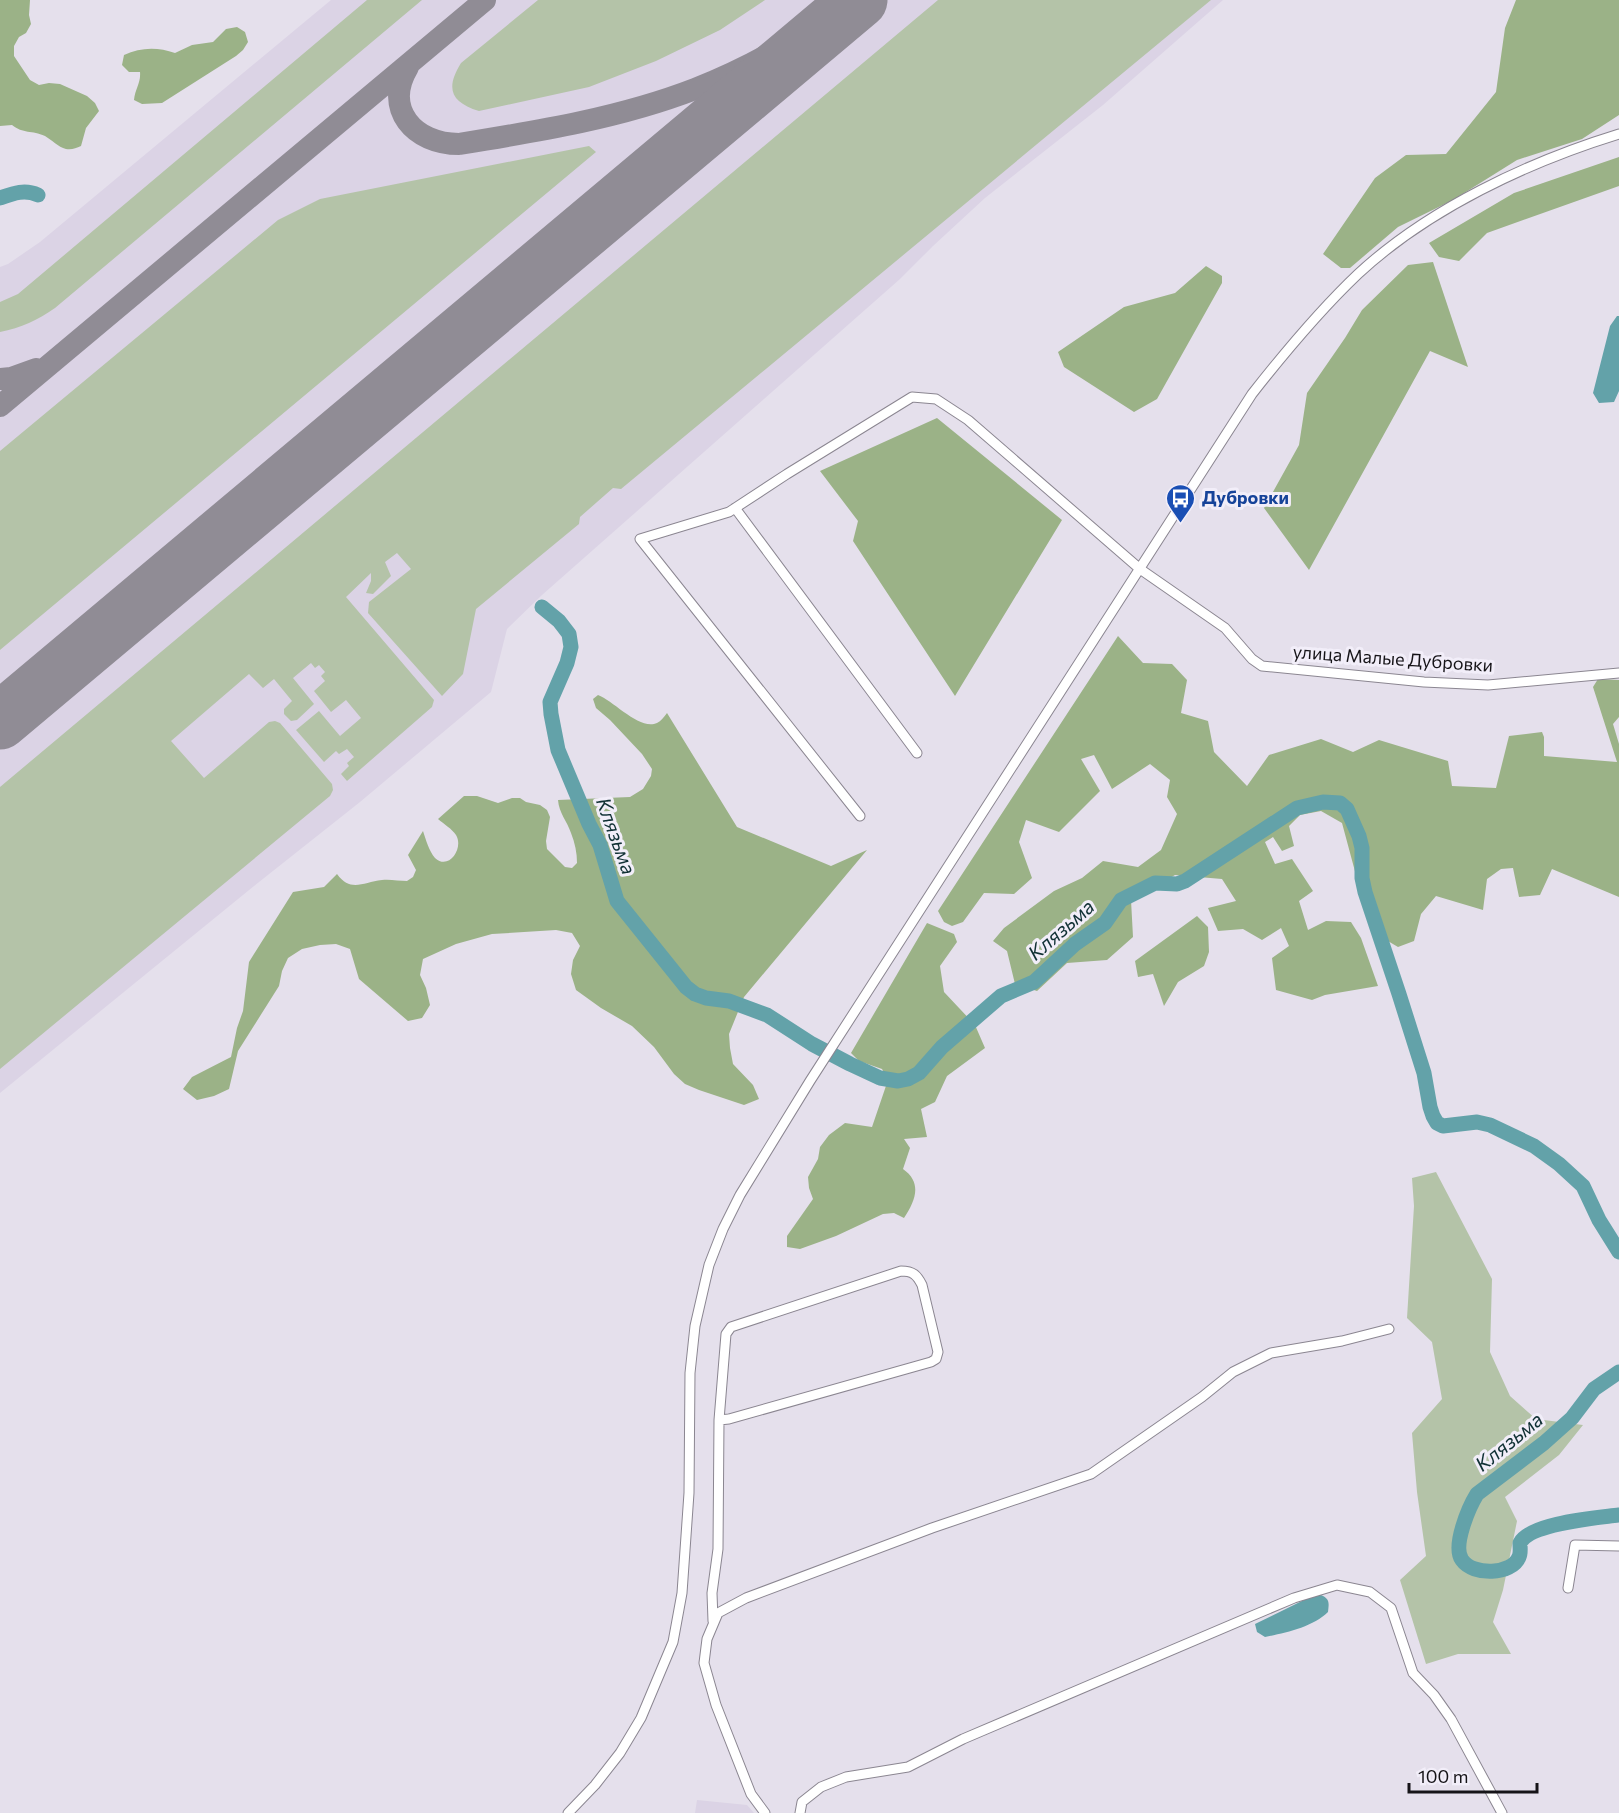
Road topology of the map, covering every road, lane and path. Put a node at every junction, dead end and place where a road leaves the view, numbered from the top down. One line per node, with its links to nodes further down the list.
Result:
1 (1619, 134): 3 (street)
2 (735, 508): 3 (street, улица Малые Дубровки); 5 (street); 6 (street, улица Малые Дубровки)
3 (1140, 569): 4 (street, улица Малые Дубровки); 12 (street)
4 (1619, 673)
5 (917, 753)
6 (860, 816)
7 (1389, 1329): 11 (street)
8 (719, 1420): 8 (street); 11 (street)
9 (1619, 1545): 10 (street)
10 (1568, 1588)
11 (713, 1624): 13 (street)
12 (568, 1813)
13 (765, 1813)
14 (800, 1813): 15 (street)
15 (1502, 1813)

